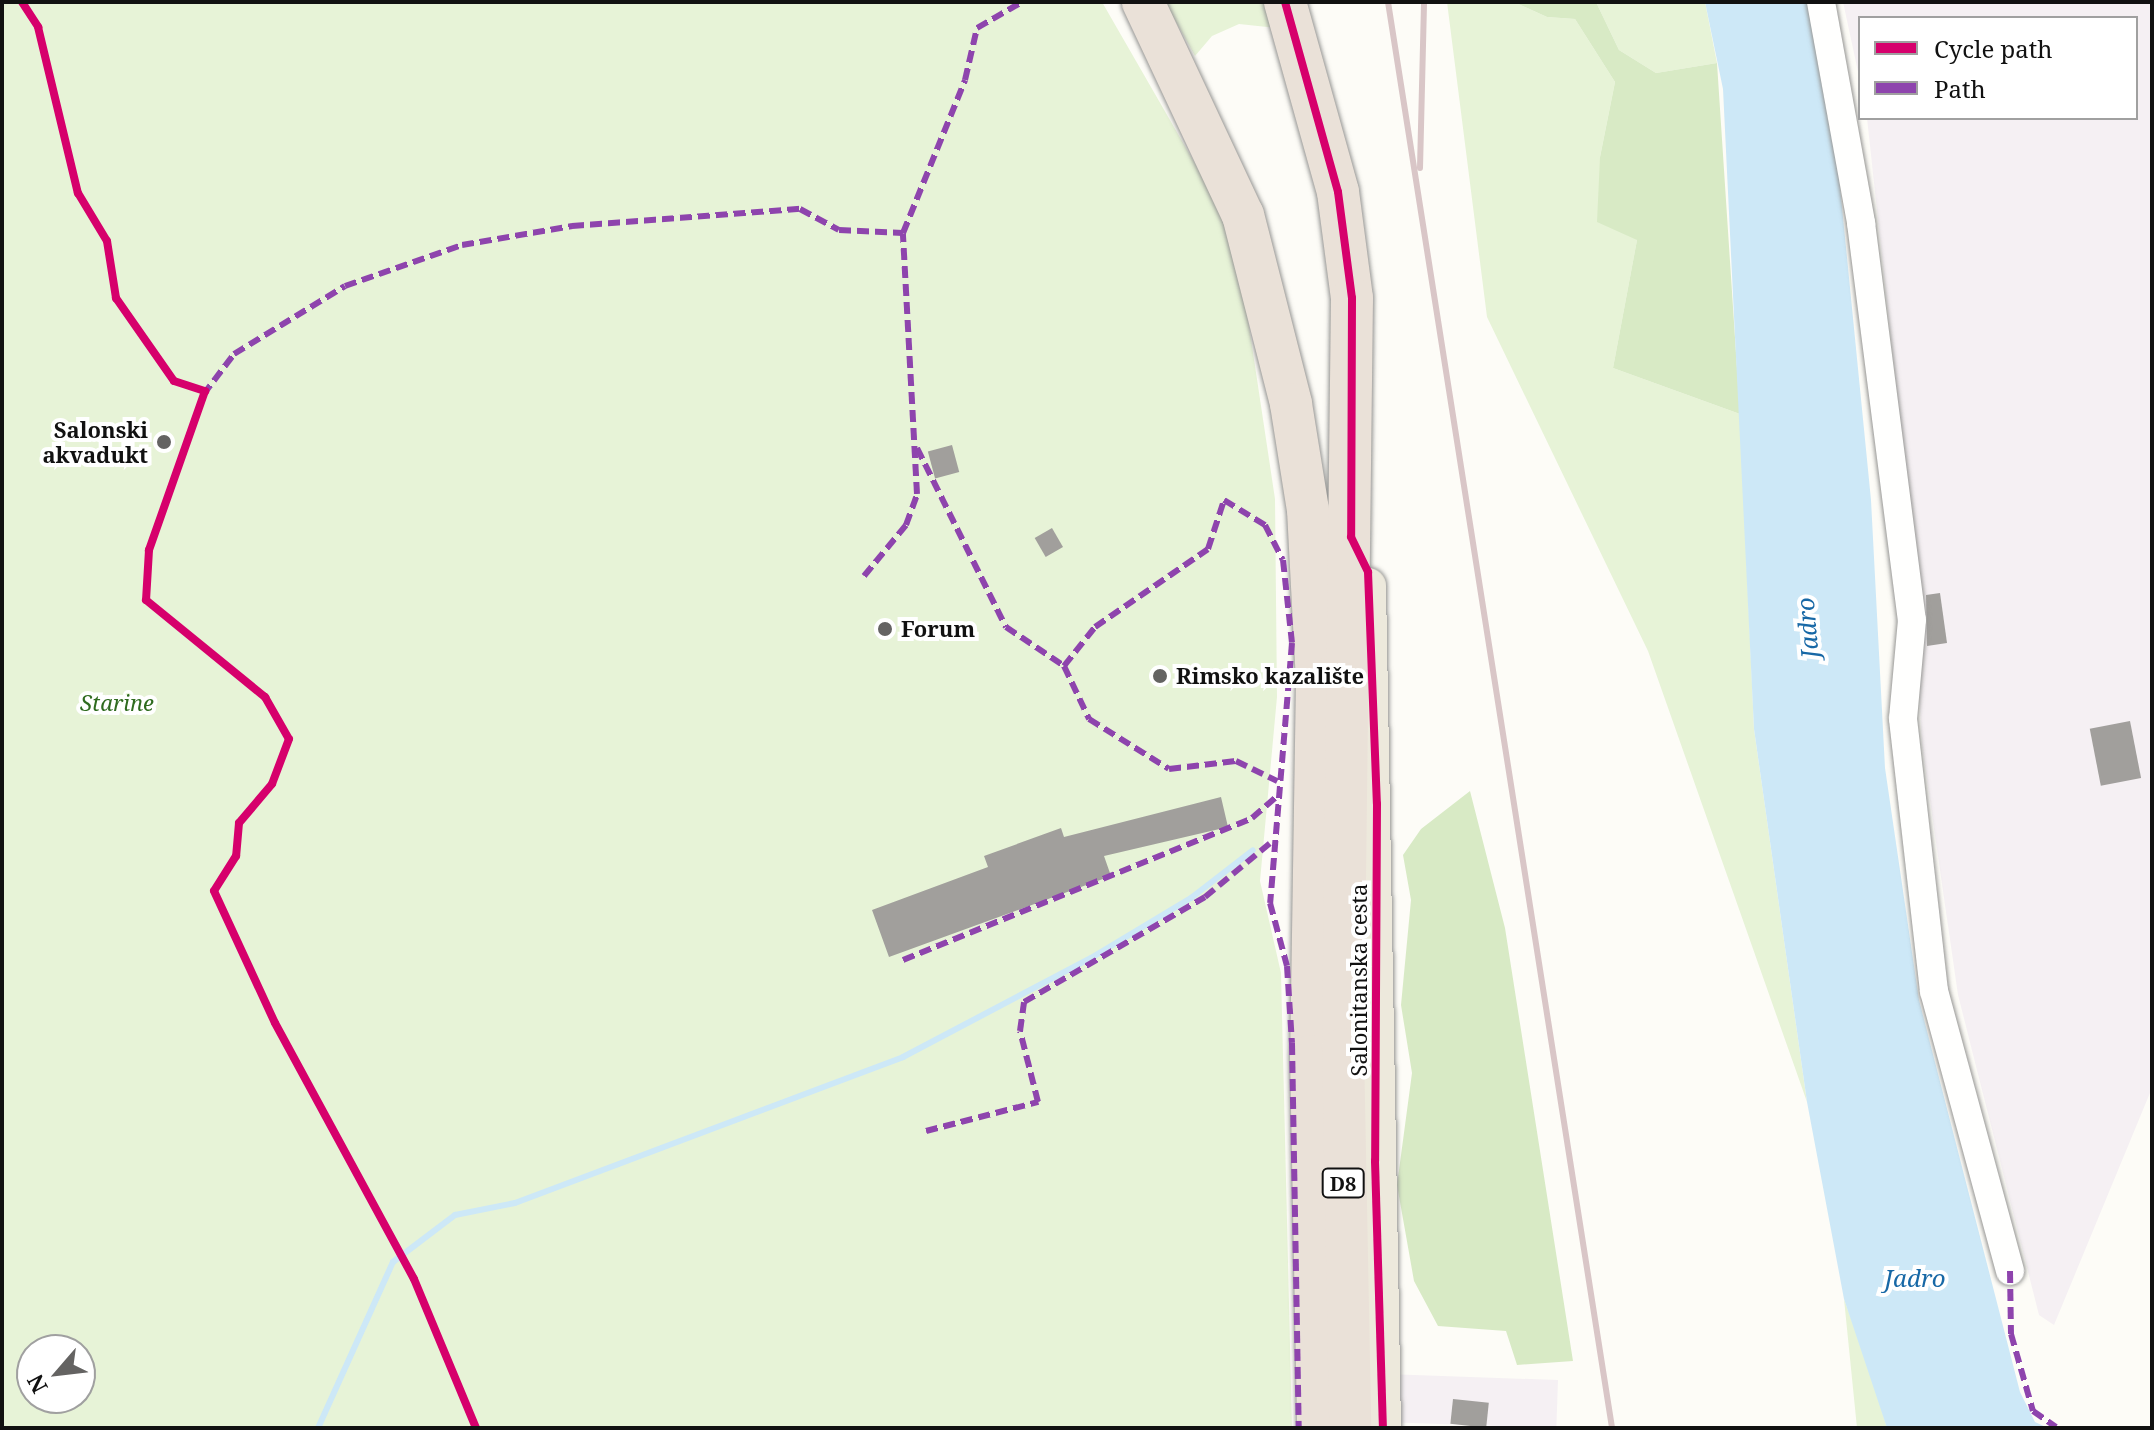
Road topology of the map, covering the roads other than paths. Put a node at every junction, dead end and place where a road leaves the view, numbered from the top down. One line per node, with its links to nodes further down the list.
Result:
1 (1143, 2): 6 (highway, D8)
2 (1285, 2): 4 (highway, D8)
3 (1821, 2): 5 (street)
4 (1351, 537): 7 (highway, D8); 8 (main road, Salonitanska cesta)
5 (2010, 1271)
6 (1318, 1428)
7 (1350, 1428)
8 (1383, 1428)

